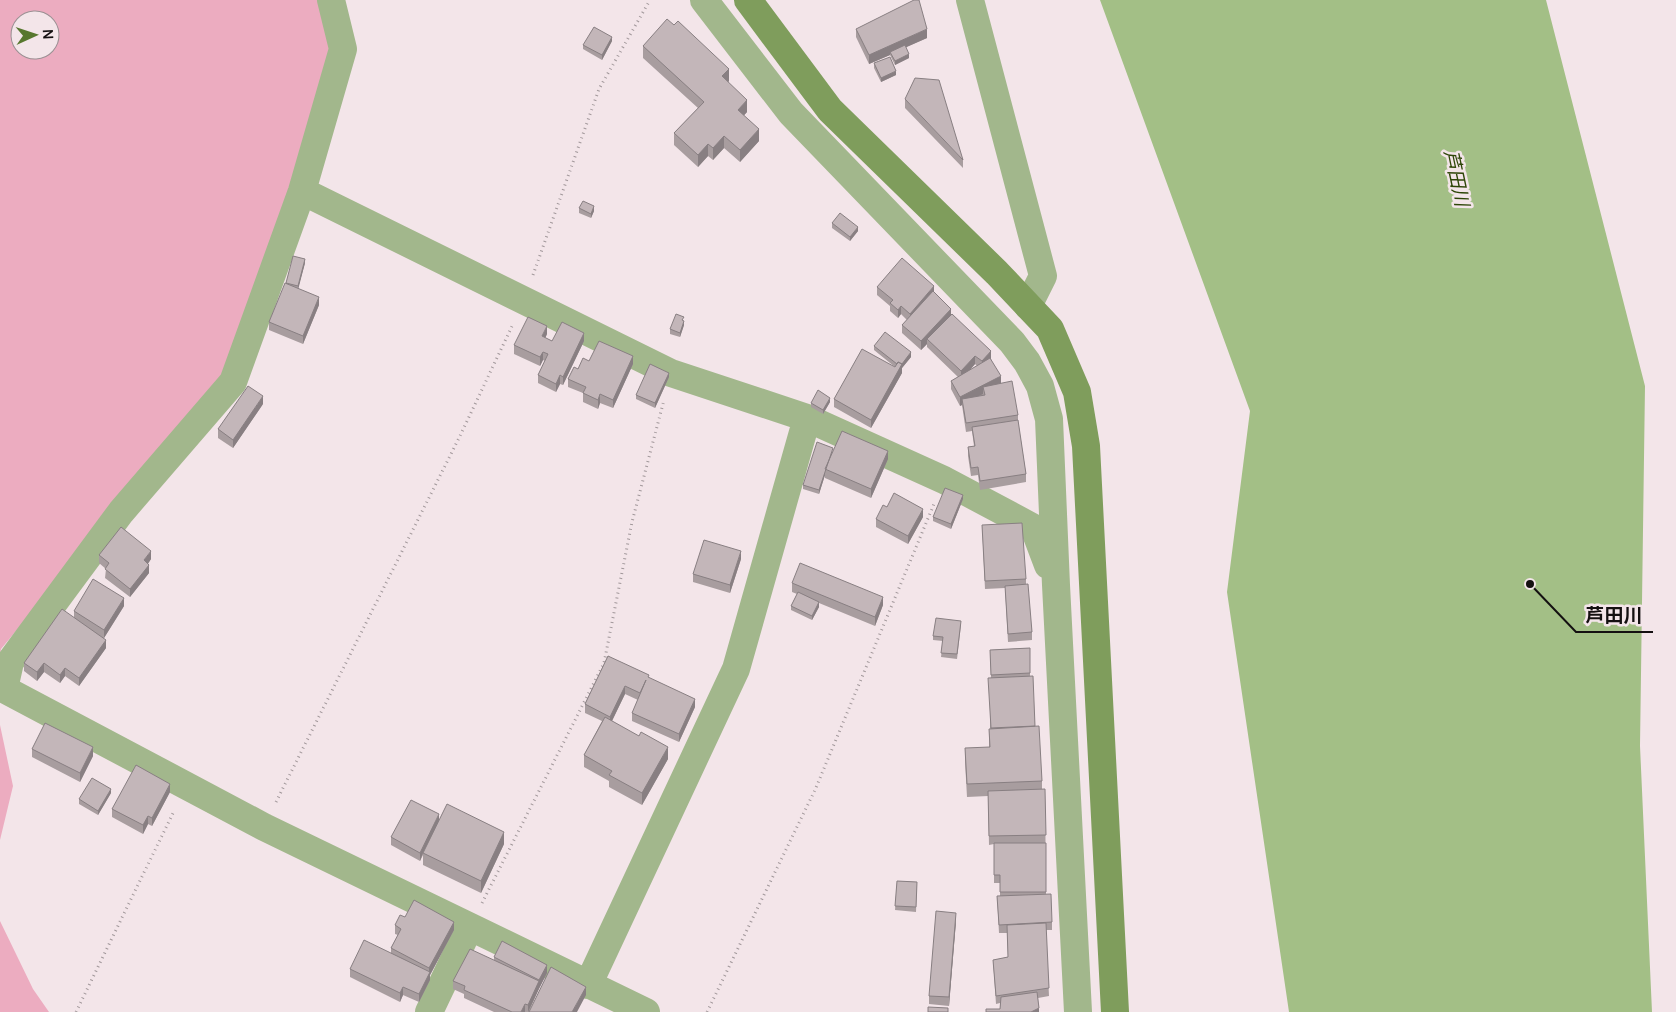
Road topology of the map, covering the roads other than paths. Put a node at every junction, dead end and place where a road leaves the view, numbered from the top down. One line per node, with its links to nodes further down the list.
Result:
1 (331, 0): 5 (street)
2 (704, 0): 8 (street)
3 (748, 0): 6 (street)
4 (970, 0): 6 (street)
5 (302, 191): 7 (street); 9 (street)
6 (1028, 306): 14 (street)
7 (807, 418): 8 (street); 10 (street)
8 (1056, 585): 13 (street)
9 (469, 928): 10 (street); 11 (street)
10 (588, 985): 12 (street)
11 (429, 1012)
12 (646, 1012)
13 (1078, 1012)
14 (1115, 1012)

